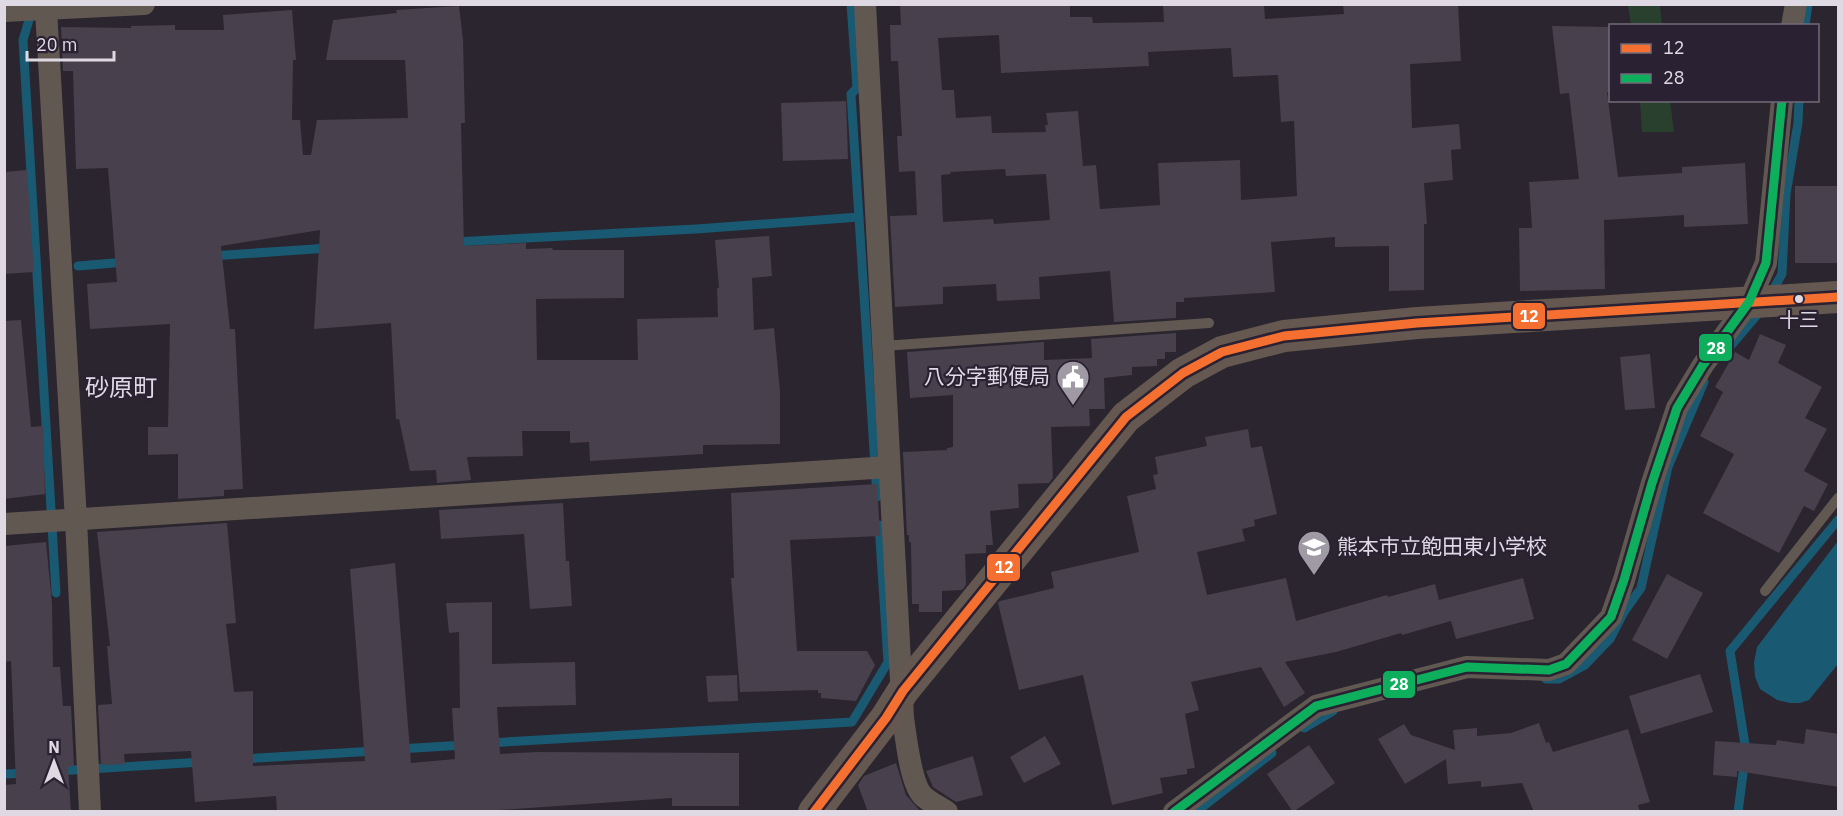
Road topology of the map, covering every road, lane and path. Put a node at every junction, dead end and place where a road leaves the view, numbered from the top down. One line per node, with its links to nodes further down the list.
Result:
1 (144, 4): 4 (street)
2 (865, 4): 11 (street)
3 (1796, 4): 6 (street)
4 (46, 9): 5 (street); 14 (street)
5 (4, 11)
6 (1792, 24)
7 (1782, 102): 9 (street)
8 (1839, 297): 9 (main road)
9 (1749, 302): 17 (main road); 21 (street)
10 (1209, 323): 11 (lane)
11 (883, 346): 12 (street)
12 (889, 467): 14 (street); 17 (street)
13 (1839, 498): 16 (lane)
14 (76, 520): 15 (street); 18 (street)
15 (4, 524)
16 (1765, 591)
17 (903, 691): 19 (main road); 20 (street)
18 (90, 812)
19 (814, 812)
20 (947, 812)
21 (1174, 812)

